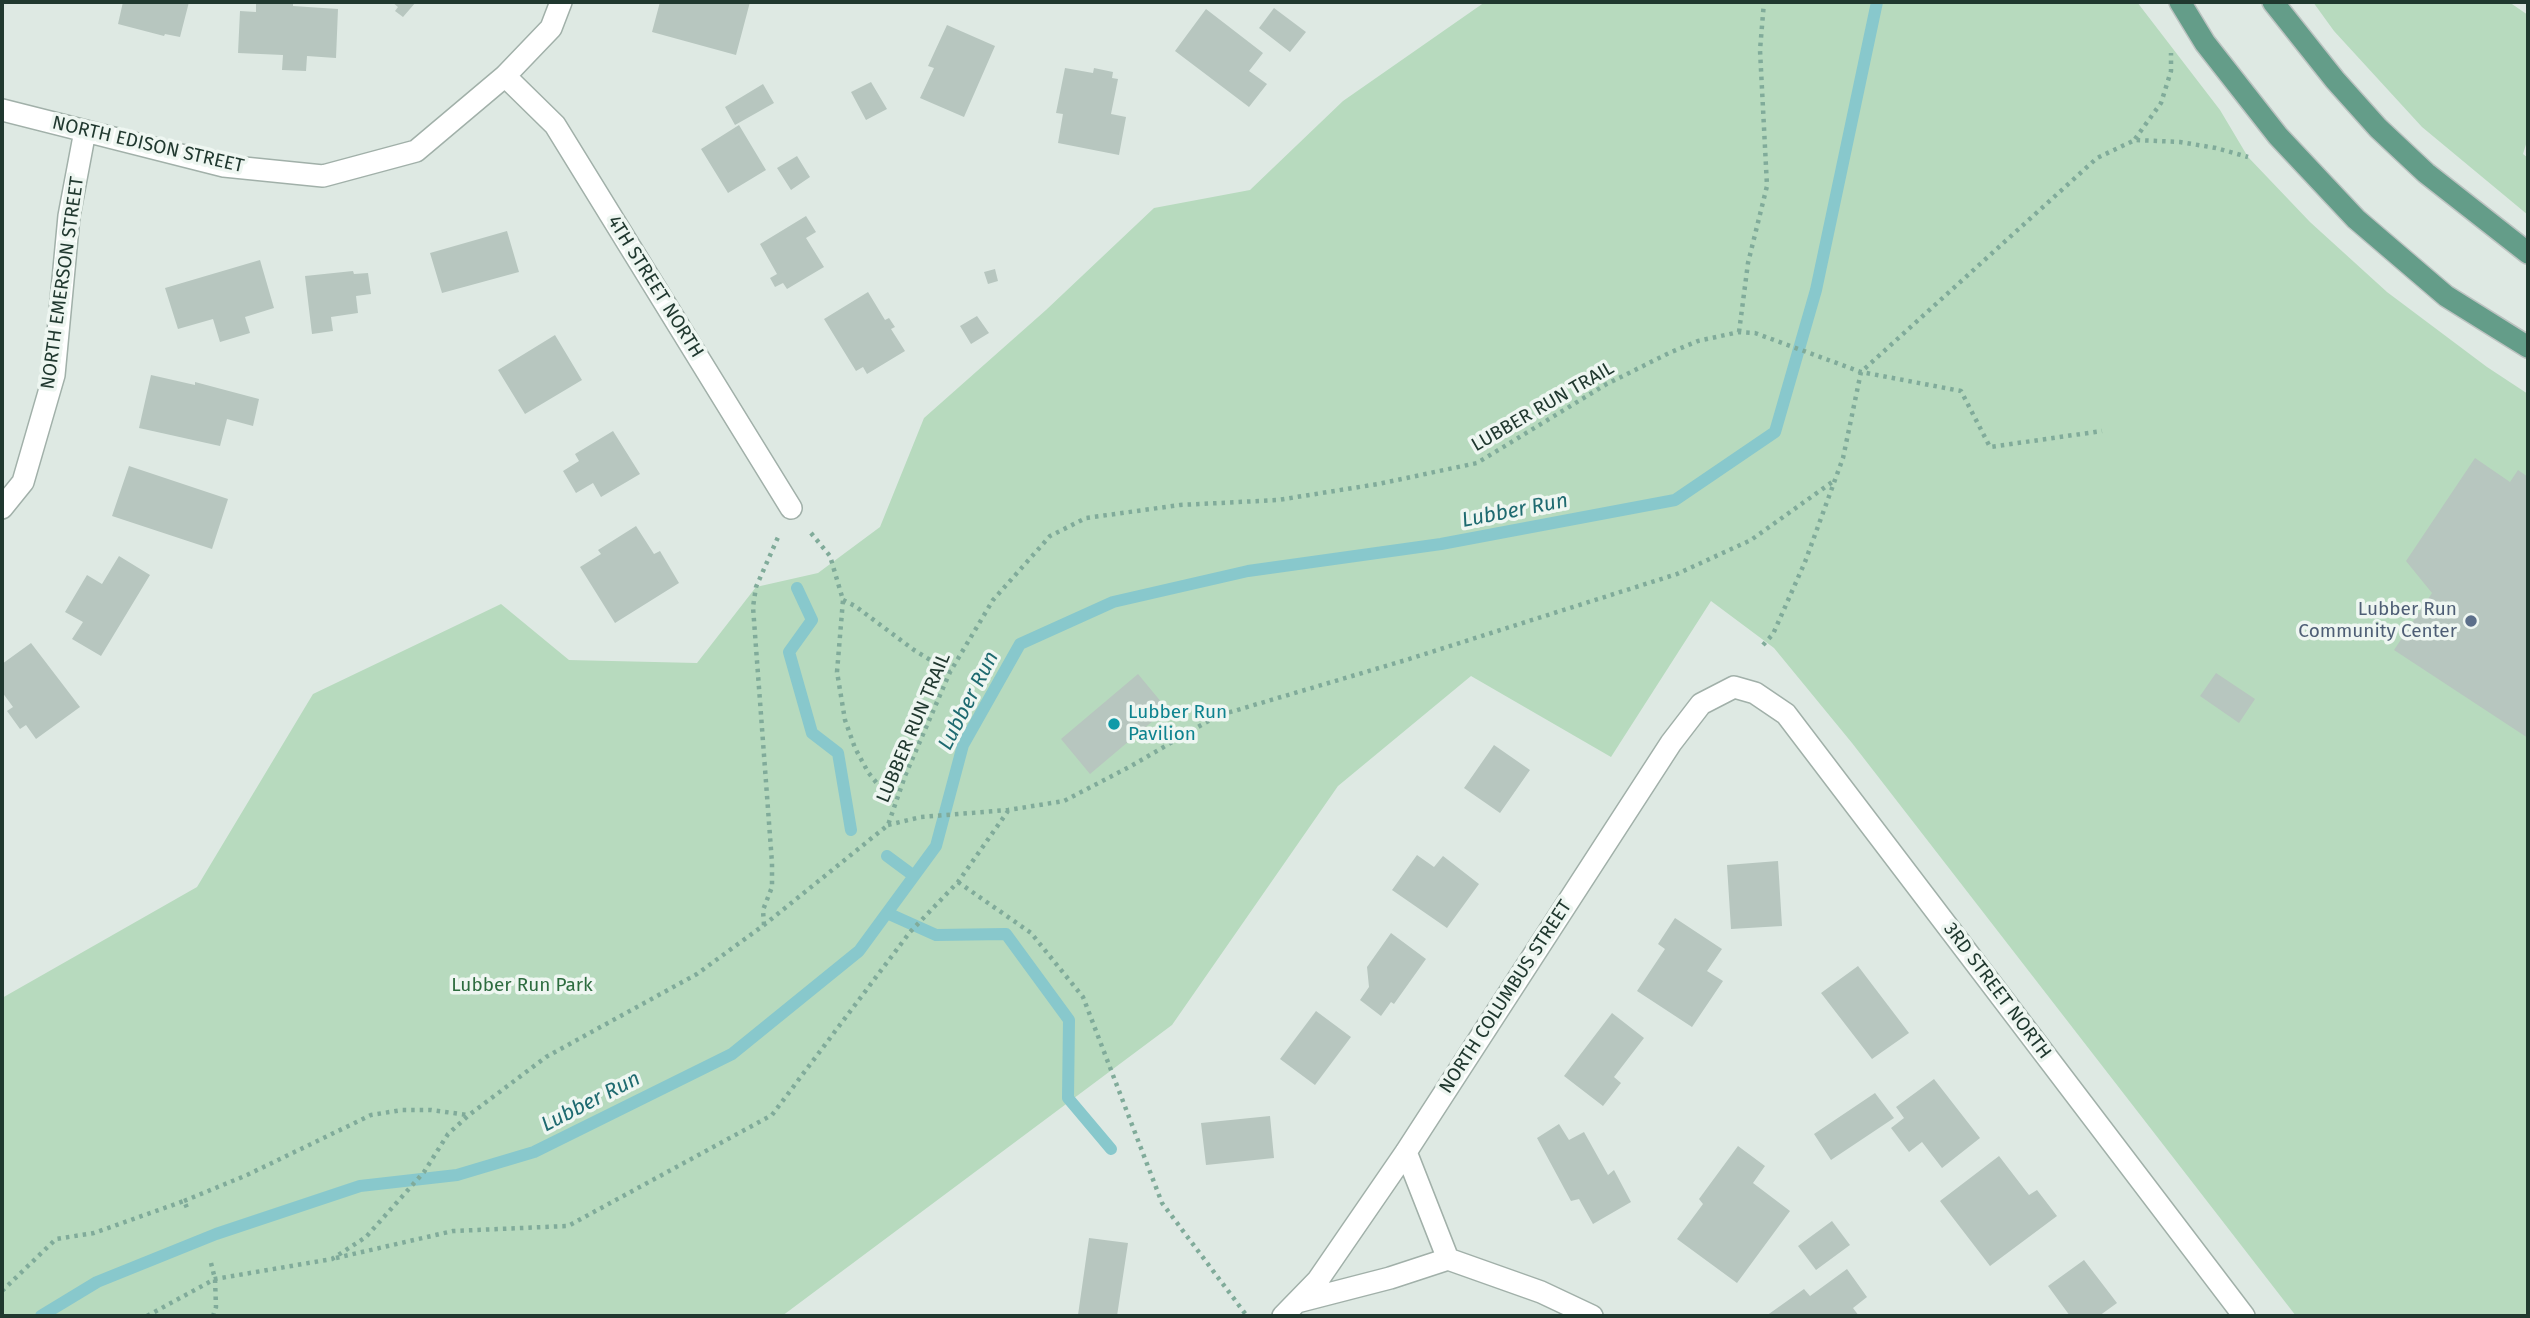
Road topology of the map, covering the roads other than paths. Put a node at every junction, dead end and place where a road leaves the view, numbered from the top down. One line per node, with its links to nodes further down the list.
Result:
1 (561, 2): 6 (street, NORTH EDISON STREET)
2 (2165, 2): 5 (main road)
3 (2180, 2): 5 (main road)
4 (2273, 2): 9 (main road)
5 (2205, 43): 10 (main road)
6 (505, 76): 8 (street, NORTH EDISON STREET); 12 (street, 4TH STREET NORTH)
7 (2, 110): 8 (street, NORTH EDISON STREET)
8 (85, 131): 11 (street, NORTH EMERSON STREET)
9 (2528, 253)
10 (2528, 347)
11 (2, 508)
12 (791, 508)
13 (1734, 687): 14 (street, NORTH COLUMBUS STREET); 18 (street, 3RD STREET NORTH)
14 (1406, 1152): 15 (street); 16 (street, NORTH COLUMBUS STREET)
15 (1448, 1259): 16 (street); 17 (street)
16 (1290, 1309)
17 (1592, 1316)
18 (2244, 1316)

